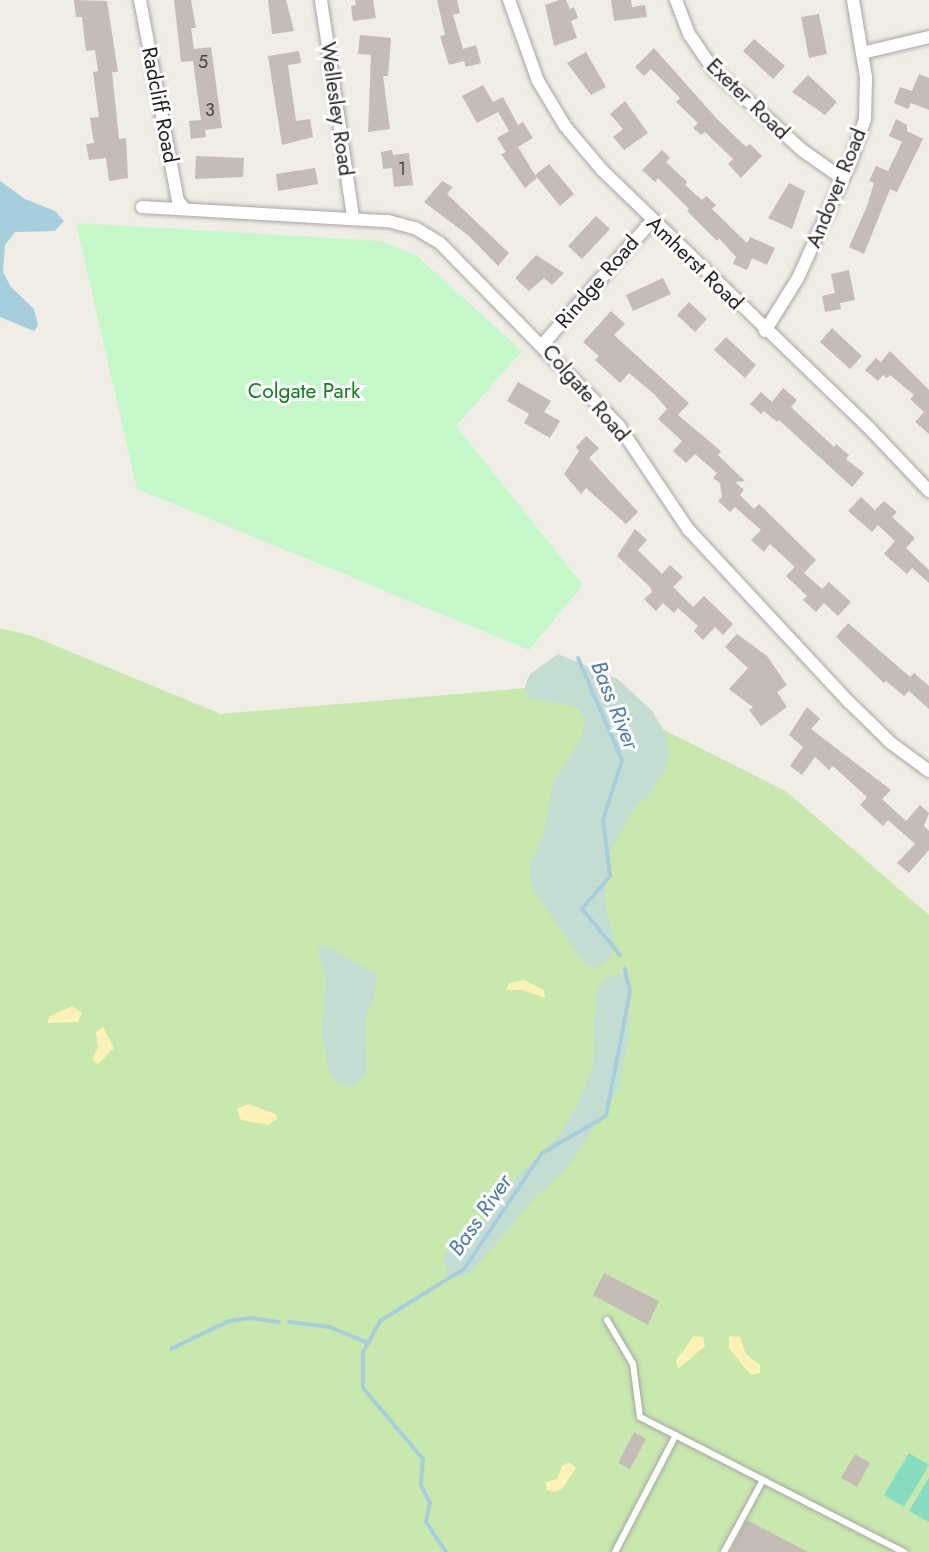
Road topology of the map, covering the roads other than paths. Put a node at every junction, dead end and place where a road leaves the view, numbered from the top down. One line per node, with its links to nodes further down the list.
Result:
1 (140, 0): 10 (street, Radcliff Road)
2 (321, 0): 11 (street, Wellesley Road)
3 (508, 0): 12 (street, Amherst Road)
4 (676, 0): 8 (street, Exeter Road)
5 (853, 0): 7 (street, Andover Road)
6 (929, 37): 7 (street)
7 (862, 53): 8 (street, Andover Road)
8 (843, 179): 13 (street, Andover Road)
9 (142, 207): 10 (street, Colgate Road)
10 (184, 208): 11 (street, Colgate Road)
11 (353, 218): 14 (street, Colgate Road)
12 (652, 221): 13 (street, Amherst Road); 14 (street, Rindge Road)
13 (765, 331): 15 (street, Amherst Road)
14 (543, 344): 16 (street, Colgate Road)
15 (929, 491)
16 (929, 771)
17 (607, 1320): 18 (lane)
18 (676, 1435): 19 (lane); 20 (lane)
19 (763, 1480): 21 (lane); 22 (lane)
20 (615, 1552)
21 (724, 1552)
22 (904, 1552)

